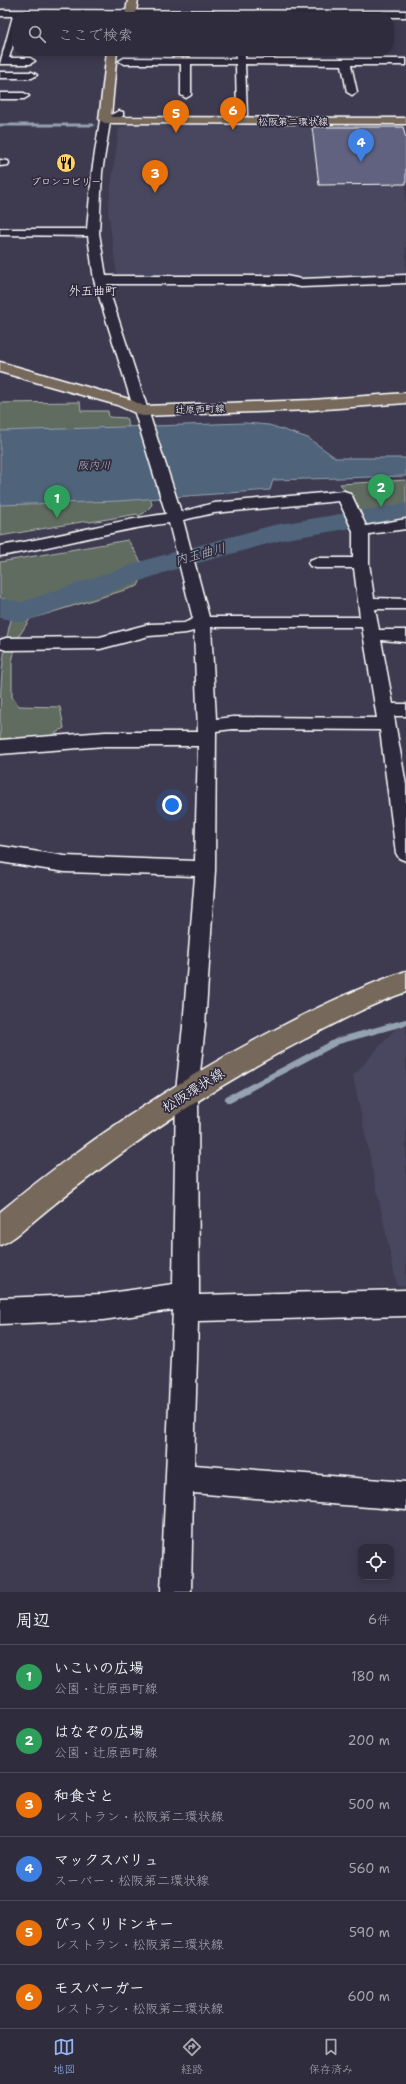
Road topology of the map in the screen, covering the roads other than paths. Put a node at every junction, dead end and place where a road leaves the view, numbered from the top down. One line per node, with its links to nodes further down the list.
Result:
1 (120, 0): 3 (main road)
2 (133, 0): 4 (main road)
3 (118, 12)
4 (131, 12)
5 (280, 12): 6 (street)
6 (305, 12)
7 (0, 13): 8 (street)
8 (12, 14)
9 (394, 14): 10 (street)
10 (406, 14)
11 (12, 32): 18 (street)
12 (111, 56): 36 (main road)
13 (124, 56): 20 (street); 28 (main road)
14 (240, 56): 20 (street); 21 (street); 34 (street)
15 (268, 56): 21 (street)
16 (320, 56): 22 (street)
17 (370, 56): 24 (street)
18 (2, 61): 19 (street)
19 (30, 61)
20 (186, 61): 30 (street)
21 (268, 61): 22 (street)
22 (320, 61): 23 (street)
23 (346, 61): 24 (street); 29 (street)
24 (371, 62): 25 (street)
25 (406, 62)
26 (0, 75): 27 (street)
27 (32, 75)
28 (122, 76)
29 (352, 92)
30 (186, 95)
31 (0, 96): 32 (street)
32 (24, 96)
33 (119, 110): 34 (main road, 松阪第二環状線); 36 (street)
34 (242, 115): 35 (main road, 松阪第二環状線)
35 (406, 115)
36 (105, 120): 37 (main road, 松阪第二環状線); 39 (street)
37 (406, 121)
38 (0, 232): 39 (street)
39 (93, 233): 41 (street)
40 (406, 279): 41 (street)
41 (100, 280): 44 (street)
42 (0, 367): 44 (main road, 辻原西町線)
43 (406, 398): 44 (main road, 辻原西町線)
44 (142, 411): 45 (street)
45 (174, 518): 46 (street); 48 (street); 53 (street)
46 (358, 522): 47 (street); 50 (street)
47 (406, 524)
48 (0, 551)
49 (316, 563): 50 (street)
50 (361, 564): 51 (street)
51 (367, 603): 52 (street); 54 (street)
52 (406, 604)
53 (202, 622): 54 (street); 57 (street); 60 (street)
54 (369, 622): 59 (street)
55 (382, 635): 56 (street)
56 (406, 636)
57 (6, 644)
58 (406, 710): 59 (street)
59 (385, 717): 60 (street); 62 (street)
60 (206, 733): 61 (street); 64 (street)
61 (0, 746)
62 (406, 853)
63 (0, 854): 64 (street)
64 (206, 870): 66 (street)
65 (406, 981): 66 (main road, 松阪環状線)
66 (187, 1091): 67 (main road, 松阪環状線); 68 (street)
67 (0, 1231)
68 (186, 1302): 69 (street); 70 (street); 71 (street)
69 (406, 1303)
70 (0, 1311)
71 (181, 1478): 72 (street); 73 (street)
72 (406, 1496)
73 (176, 1592)

